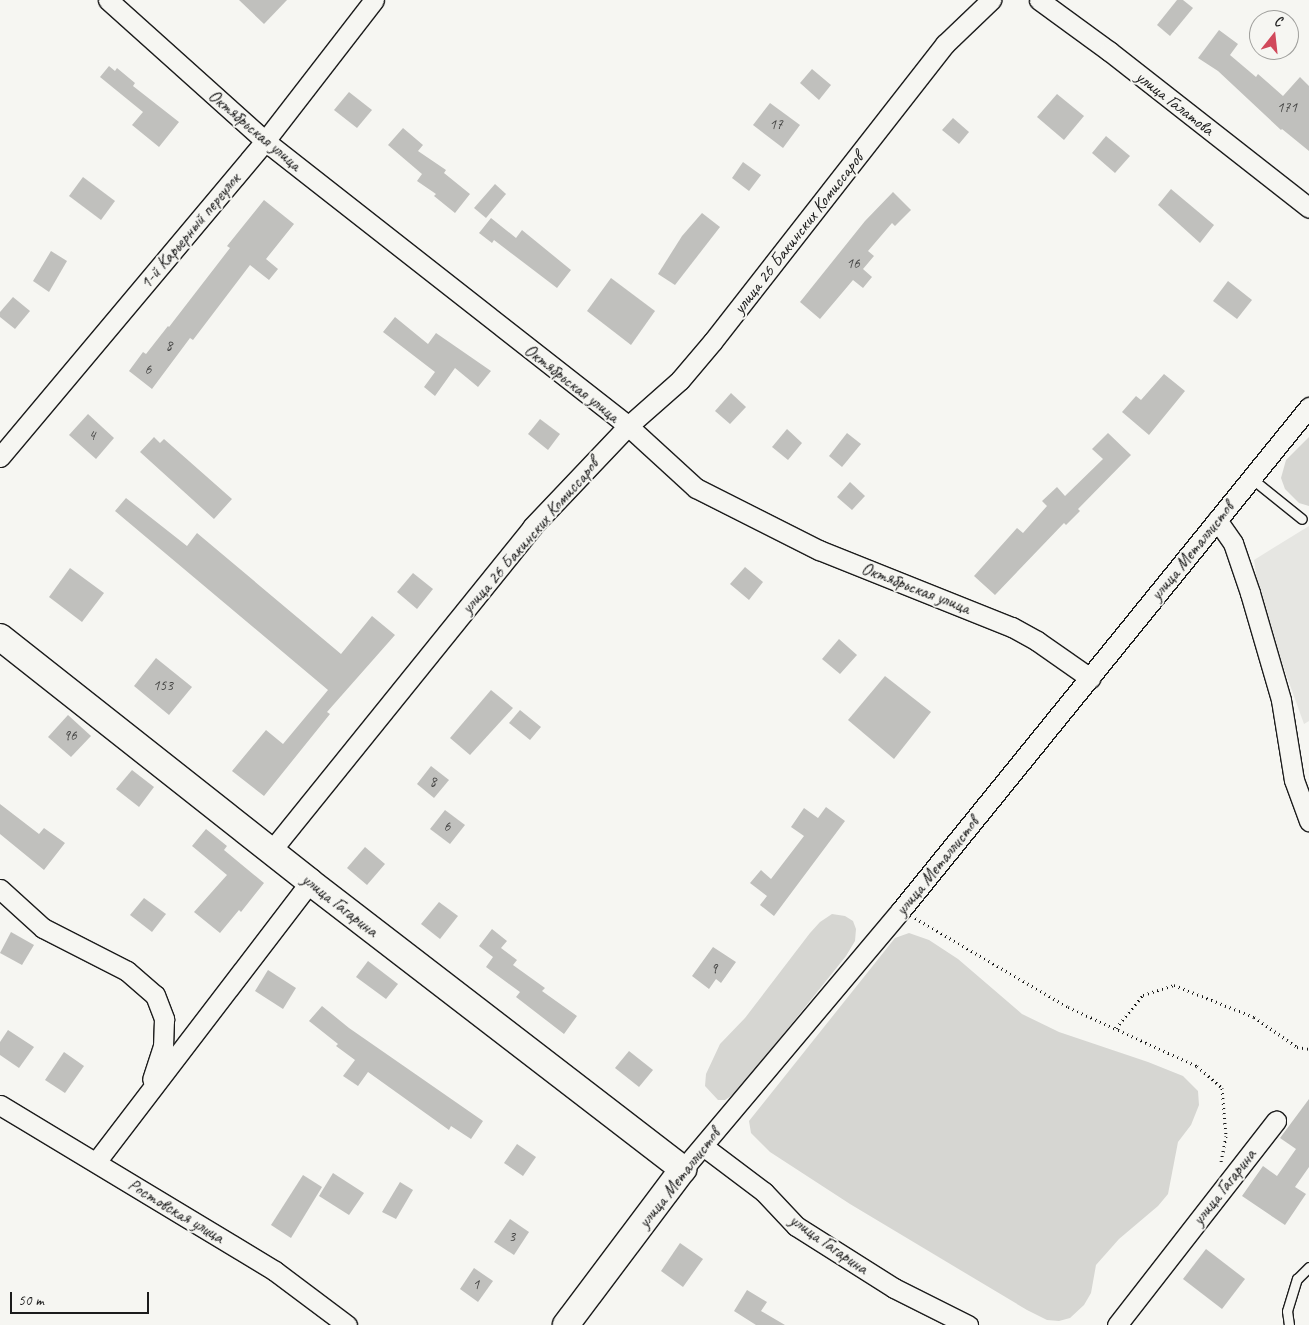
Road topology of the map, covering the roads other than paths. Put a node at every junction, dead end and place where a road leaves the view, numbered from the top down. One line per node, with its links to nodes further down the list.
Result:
1 (108, 0): 5 (street, Октябрьская улица)
2 (374, 0): 5 (street, 1-й Карьерный переулок)
3 (991, 0): 8 (street, улица 26 Бакинских Комиссаров)
4 (1039, 0): 6 (street, улица Галатова)
5 (265, 141): 8 (street, Октябрьская улица); 9 (street, 1-й Карьерный переулок)
6 (1309, 208)
7 (1309, 407): 10 (street, улица Металлистов)
8 (628, 426): 14 (street, Октябрьская улица); 16 (street, улица 26 Бакинских Комиссаров)
9 (0, 457)
10 (1251, 478): 11 (lane); 12 (street, улица Металлистов)
11 (1302, 519)
12 (1217, 520): 14 (street, улица Металлистов); 15 (street)
13 (0, 637): 16 (main road, улица Гагарина)
14 (1090, 678): 22 (street, улица Металлистов)
15 (1309, 821)
16 (271, 851): 17 (main road, улица Гагарина)
17 (310, 882): 19 (street); 24 (main road, улица Гагарина)
18 (0, 890): 19 (street)
19 (146, 1094): 23 (street)
20 (0, 1105): 23 (street, Ростовская улица)
21 (1276, 1121): 29 (street, улица Гагарина)
22 (702, 1146): 24 (street, улица Металлистов); 28 (street, улица Гагарина)
23 (96, 1162): 26 (street, Ростовская улица)
24 (683, 1169): 27 (main road, улица Металлистов)
25 (1309, 1267): 30 (lane)
26 (347, 1325)
27 (566, 1325)
28 (968, 1325)
29 (1117, 1325)
30 (1289, 1325)

